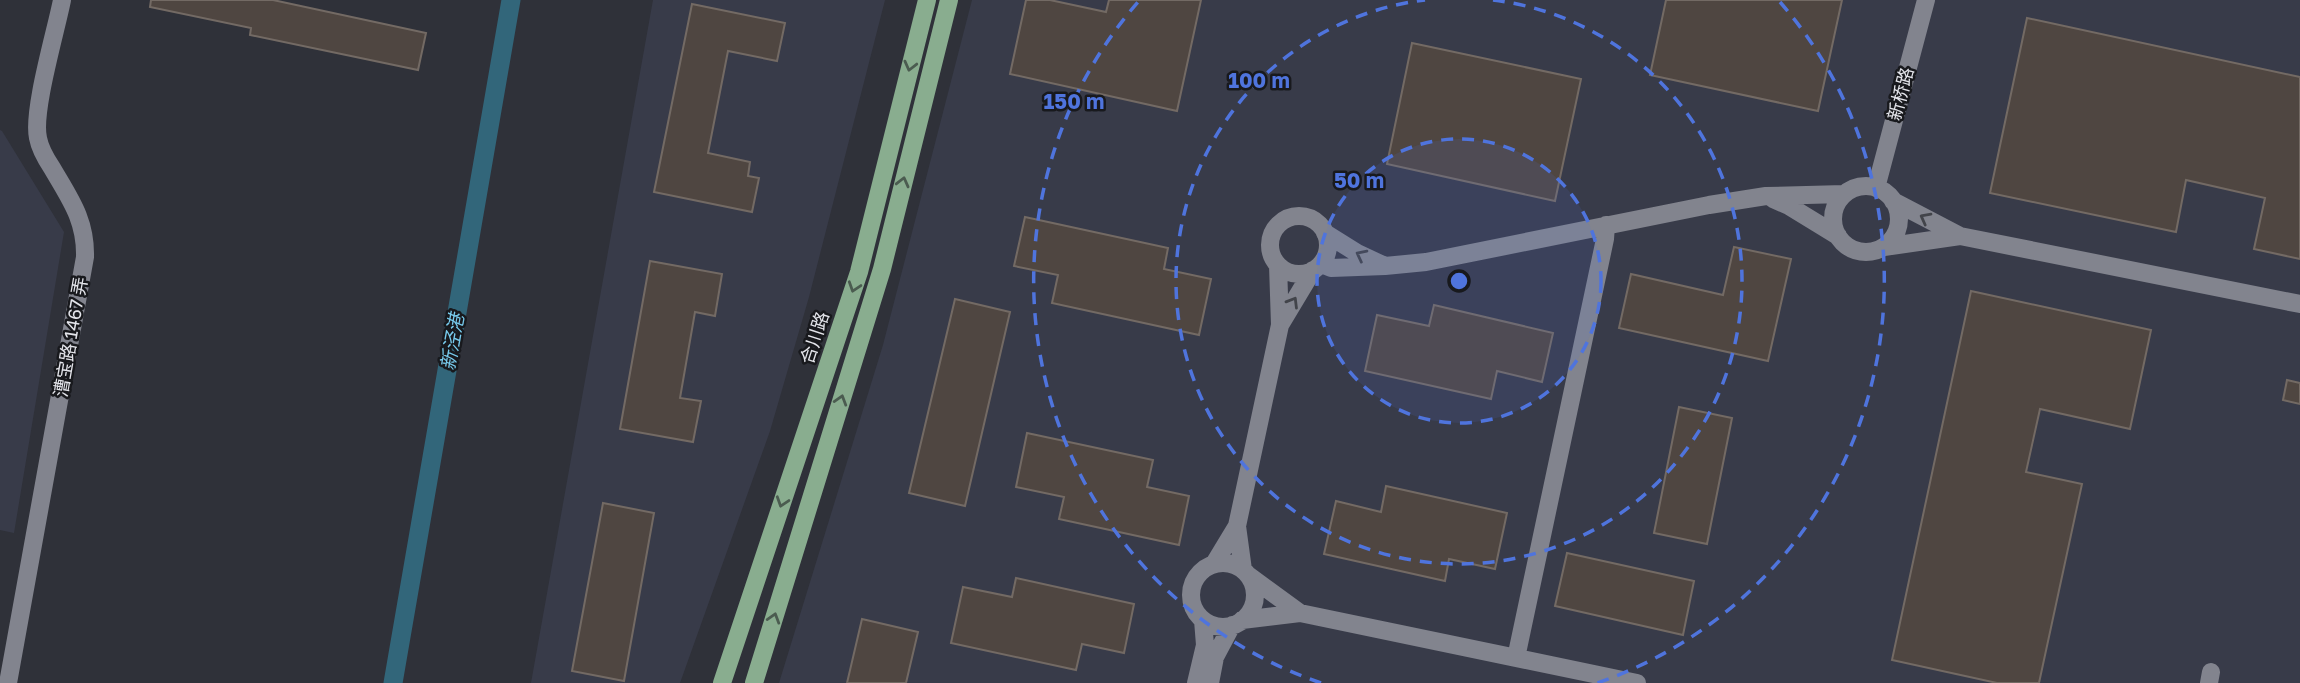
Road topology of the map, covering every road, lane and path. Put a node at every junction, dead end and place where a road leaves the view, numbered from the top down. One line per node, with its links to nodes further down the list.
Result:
1 (62, 0): 26 (street, 漕宝路 1467 弄)
2 (927, 0): 27 (main road, 合川路, one-way to 27)
3 (949, 0): 28 (main road, one-way to 3)
4 (1926, 0): 5 (street, 新桥路)
5 (1877, 188): 6 (street); 8 (street)
6 (1844, 194): 7 (street); 11 (street)
7 (1766, 196): 9 (street); 11 (street)
8 (1893, 201): 12 (street, one-way to 8); 13 (street)
9 (1606, 225): 15 (street); 25 (street)
10 (1325, 233): 14 (street); 15 (street, one-way to 10); 16 (street)
11 (1838, 236): 13 (street)
12 (1960, 236): 13 (street); 17 (street)
13 (1884, 247)
14 (1278, 265): 16 (street); 18 (street)
15 (1385, 266): 16 (street)
16 (1317, 267): 18 (street, one-way to 16)
17 (2300, 304)
18 (1280, 325): 19 (street)
19 (1237, 526): 20 (street); 21 (street)
20 (1214, 564): 21 (street); 23 (street)
21 (1245, 572): 22 (street); 24 (street)
22 (1300, 612): 24 (street); 25 (street)
23 (1203, 620): 24 (street); 29 (street)
24 (1237, 623): 30 (street)
25 (1516, 658): 31 (street)
26 (8, 683)
27 (722, 683)
28 (754, 683)
29 (1196, 683)
30 (1210, 683)
31 (1637, 683)

